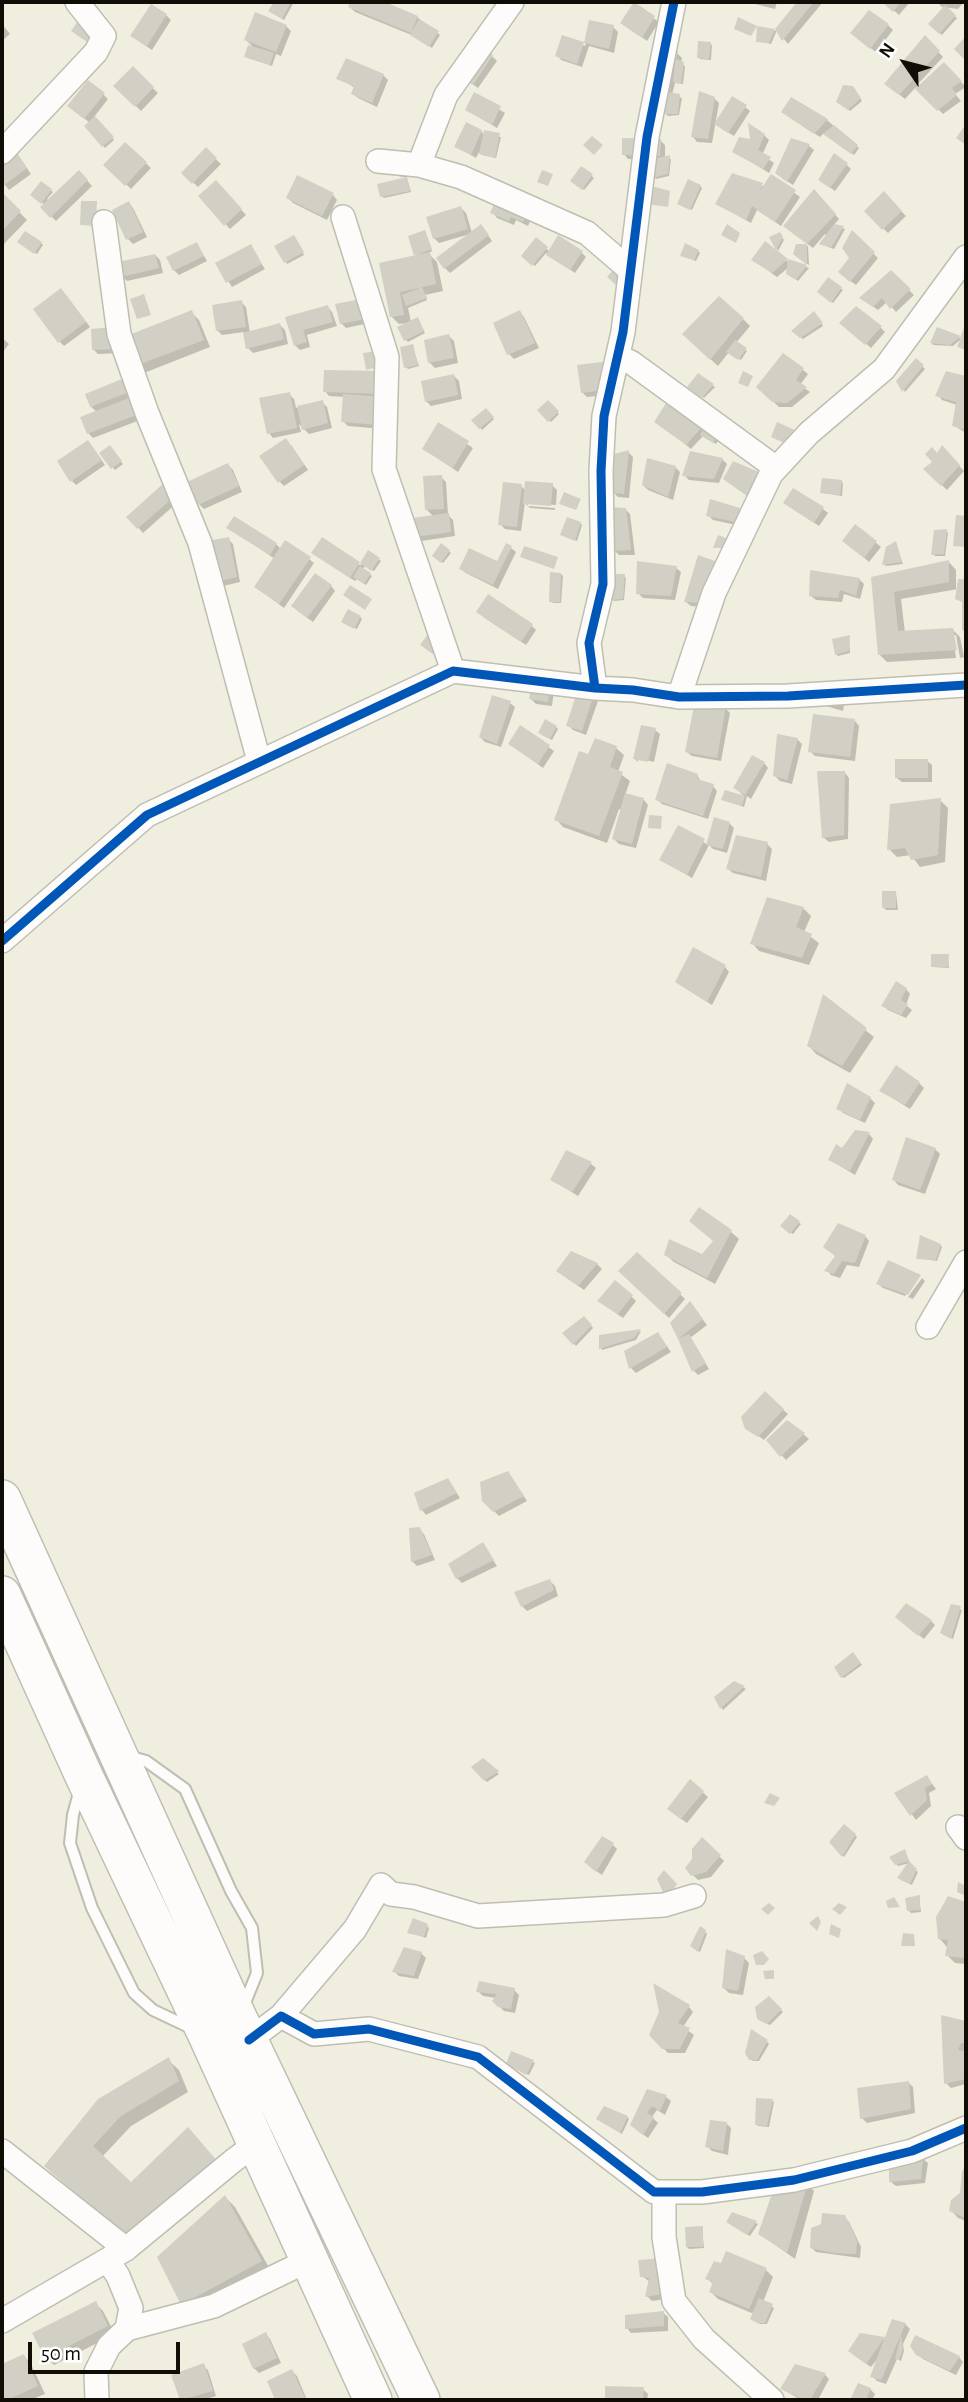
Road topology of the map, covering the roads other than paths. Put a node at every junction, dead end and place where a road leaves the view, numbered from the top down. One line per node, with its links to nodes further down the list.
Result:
1 (512, 2): 6 (street)
2 (674, 2): 10 (street)
3 (89, 6): 4 (street)
4 (2, 152)
5 (378, 161): 6 (street)
6 (419, 165): 10 (street)
7 (343, 217): 13 (street)
8 (104, 222): 17 (street)
9 (966, 257): 12 (street)
10 (631, 270): 11 (street)
11 (618, 356): 12 (street); 15 (street)
12 (776, 468): 16 (street)
13 (453, 671): 15 (street); 17 (street)
14 (966, 685): 16 (street)
15 (595, 688): 16 (street)
16 (679, 697)
17 (259, 761): 18 (street)
18 (2, 941)
19 (966, 1262): 20 (street)
20 (928, 1327)
21 (2, 1499): 23 (highway)
22 (2, 1595): 24 (highway)
23 (117, 1752): 27 (highway); 27 (lane)
24 (84, 1776): 27 (highway); 27 (lane)
25 (694, 1896): 26 (street)
26 (281, 2016): 27 (street); 31 (street)
27 (231, 2031): 29 (highway); 38 (highway)
28 (966, 2128): 31 (street)
29 (256, 2144): 32 (street); 33 (highway)
30 (2, 2151): 32 (street)
31 (664, 2192): 39 (street)
32 (117, 2255): 34 (street); 35 (street)
33 (309, 2260): 35 (street); 37 (highway)
34 (2, 2321)
35 (127, 2329): 36 (street)
36 (97, 2400)
37 (373, 2400)
38 (421, 2400)
39 (772, 2400)

